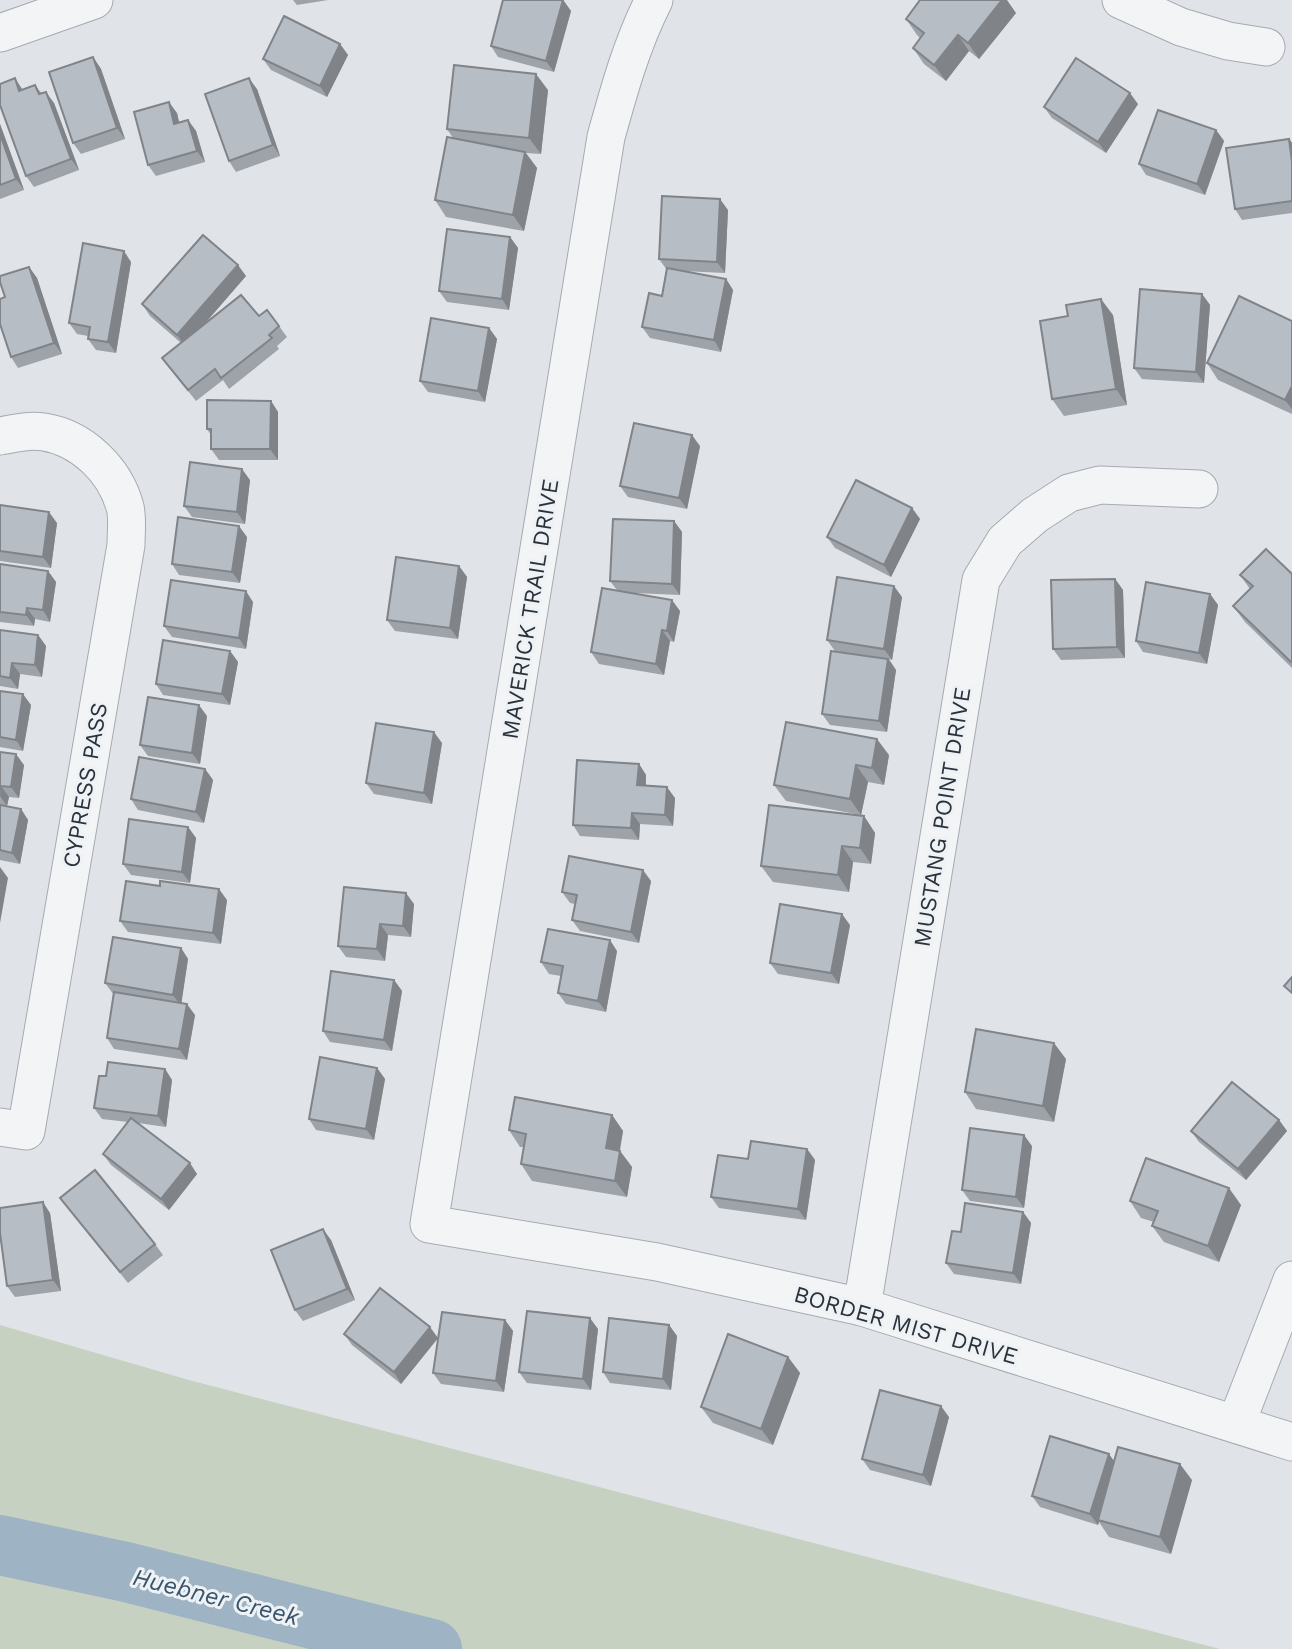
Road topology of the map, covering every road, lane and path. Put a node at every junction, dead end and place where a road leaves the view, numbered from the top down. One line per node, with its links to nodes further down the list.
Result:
1 (94, 0): 4 (street)
2 (654, 0): 9 (street, MAVERICK TRAIL DRIVE)
3 (1121, 0): 5 (street)
4 (0, 33)
5 (1266, 47)
6 (0, 436): 8 (street, CYPRESS PASS)
7 (1199, 489): 11 (street, MUSTANG POINT DRIVE)
8 (13, 1129)
9 (429, 1224): 11 (street, BORDER MIST DRIVE)
10 (1292, 1280): 12 (street)
11 (862, 1307): 12 (street, BORDER MIST DRIVE)
12 (1236, 1424): 13 (street, BORDER MIST DRIVE)
13 (1292, 1442)

